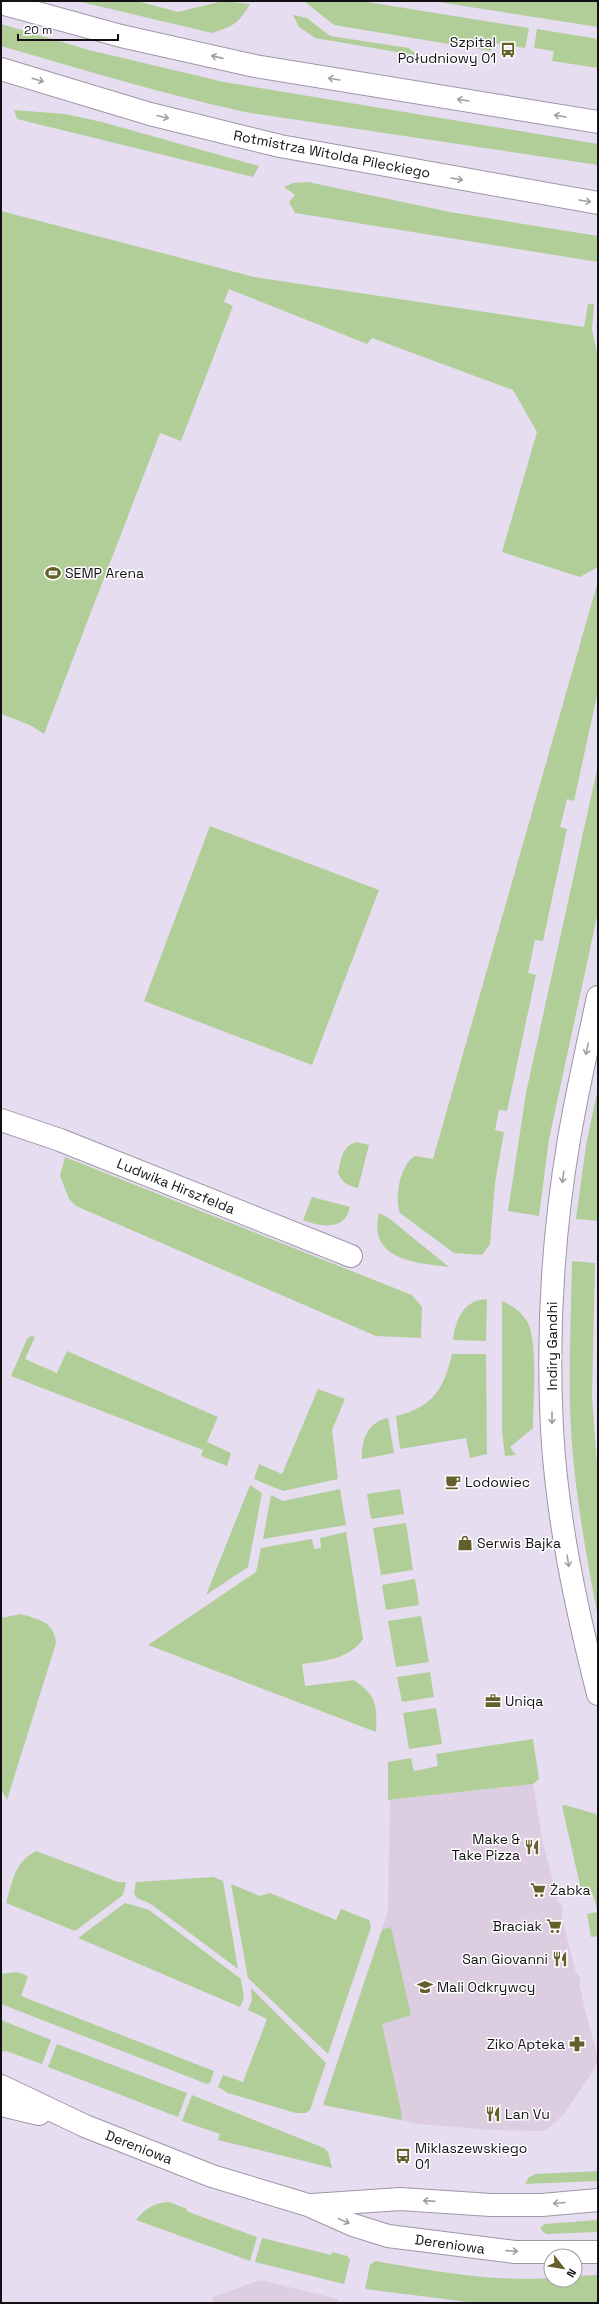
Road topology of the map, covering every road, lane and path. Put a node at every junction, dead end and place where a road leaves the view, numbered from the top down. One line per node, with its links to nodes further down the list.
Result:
1 (1, 3): 3 (street, one-way to 1)
2 (1, 69): 4 (street, Rotmistrza Witolda Pileckiego, one-way to 4)
3 (598, 122)
4 (598, 203)
5 (598, 997): 8 (street, Indiry Gandhi, one-way to 8)
6 (1, 1120): 7 (street, Ludwika Hirszfelda)
7 (351, 1256)
8 (598, 1694)
9 (1, 2086): 11 (street, Dereniowa)
10 (1, 2105): 11 (street, Dereniowa)
11 (85, 2126): 13 (street, Dereniowa)
12 (598, 2200): 13 (street, Dereniowa, one-way to 13)
13 (308, 2205): 14 (street, Dereniowa, one-way to 14)
14 (598, 2252)

